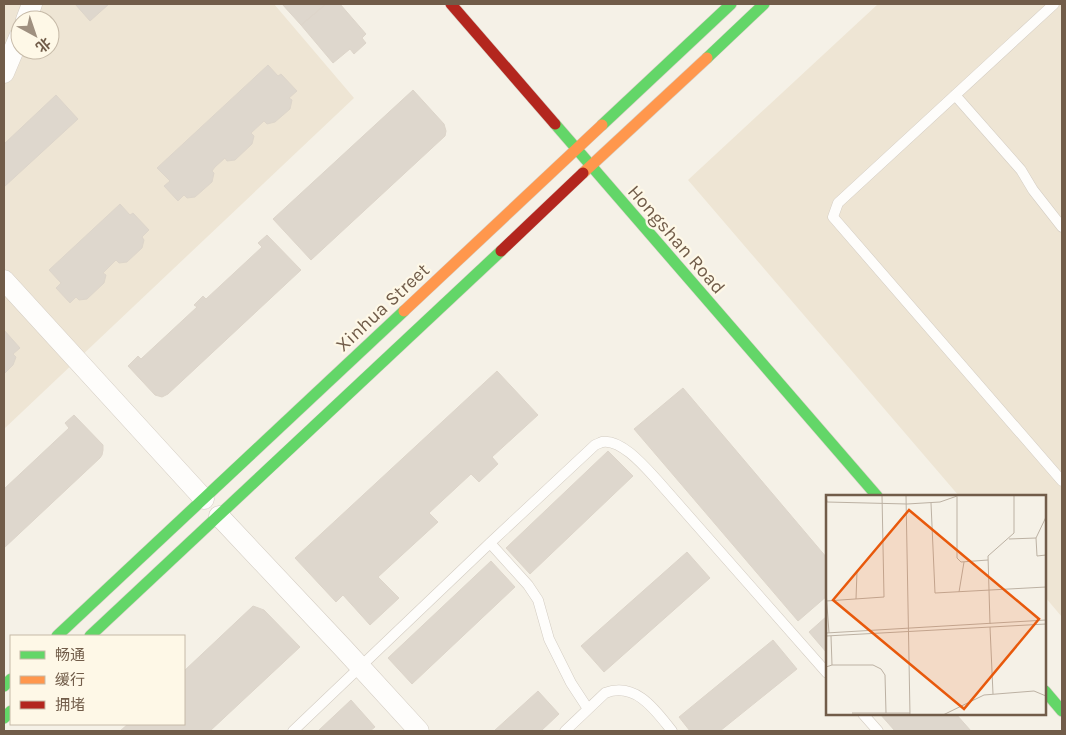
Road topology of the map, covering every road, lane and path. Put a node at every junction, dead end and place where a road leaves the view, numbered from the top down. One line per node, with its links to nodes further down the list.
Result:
1 (451, 4): 8 (main road, Hongshan Road)
2 (731, 4): 8 (main road, Xinhua Street)
3 (764, 4): 9 (main road)
4 (1054, 4): 7 (lane)
5 (10, 59): 6 (street)
6 (4, 73)
7 (955, 95): 10 (lane); 12 (lane)
8 (576, 149): 9 (main road, Hongshan Road); 14 (main road, Xinhua Street)
9 (591, 166): 13 (main road, Hongshan Road); 15 (main road)
10 (1062, 227)
11 (4, 280): 14 (street)
12 (1062, 481)
13 (876, 495)
14 (204, 499): 17 (main road, Xinhua Street)
15 (219, 516): 18 (main road); 19 (street)
16 (490, 543): 19 (lane); 20 (lane); 22 (lane)
17 (58, 635)
18 (91, 635)
19 (361, 667): 25 (lane); 26 (street)
20 (826, 673)
21 (1046, 692): 23 (main road)
22 (588, 709): 27 (lane); 28 (lane)
23 (1062, 711)
24 (864, 715): 29 (lane)
25 (293, 731)
26 (419, 731)
27 (564, 731)
28 (672, 731)
29 (878, 731)

